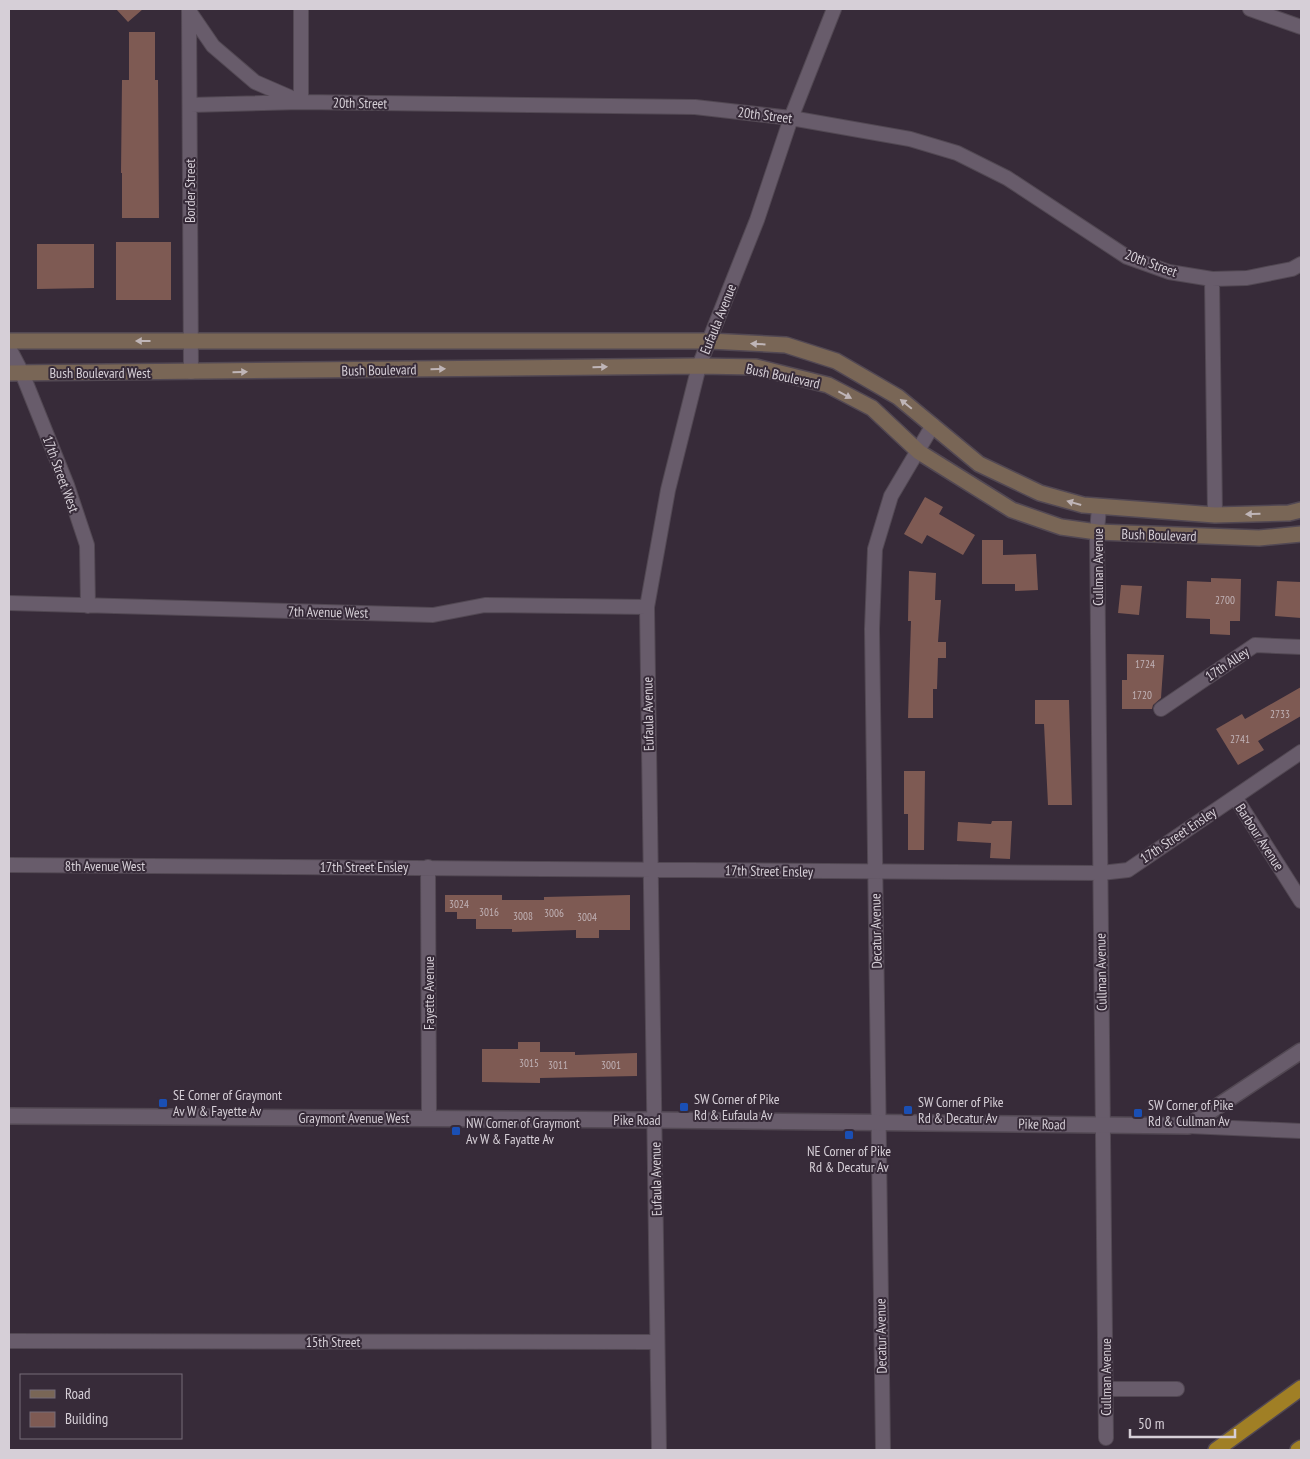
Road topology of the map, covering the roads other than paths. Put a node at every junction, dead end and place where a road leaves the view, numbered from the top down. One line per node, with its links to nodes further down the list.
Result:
1 (302, 9): 6 (street)
2 (834, 9): 8 (street, Eufaula Avenue)
3 (1250, 9): 5 (street)
4 (189, 10): 6 (street); 7 (street, Border Street)
5 (1301, 27)
6 (301, 102): 7 (street, 20th Street); 8 (street, 20th Street)
7 (190, 105): 12 (street, Border Street)
8 (791, 118): 10 (street, 20th Street); 13 (street, Eufaula Avenue)
9 (1301, 264): 10 (street, 20th Street)
10 (1212, 280): 22 (street)
11 (9, 341): 12 (main road, one-way to 11)
12 (191, 341): 13 (main road, Bush Boulevard); 16 (street, Border Street)
13 (710, 341): 15 (street, Eufaula Avenue); 18 (main road, Bush Boulevard, one-way to 13)
14 (9, 348): 17 (street, 17th Street West)
15 (699, 366): 16 (main road, Bush Boulevard, one-way to 15); 19 (main road, Bush Boulevard, one-way to 19); 27 (street, Eufaula Avenue)
16 (191, 372): 17 (main road, Bush Boulevard West)
17 (16, 373): 26 (street, 17th Street West)
18 (932, 425): 19 (street, Decatur Avenue); 20 (main road, Bush Boulevard, one-way to 18)
19 (919, 452): 23 (main road, Bush Boulevard); 36 (street, Decatur Avenue)
20 (1098, 507): 22 (main road, Bush Boulevard); 23 (street, Cullman Avenue)
21 (1301, 510): 22 (main road, Bush Boulevard, one-way to 22)
22 (1215, 514)
23 (1097, 532): 24 (main road, Bush Boulevard); 37 (street, Cullman Avenue)
24 (1301, 534)
25 (9, 603): 26 (street, 7th Avenue West)
26 (88, 606): 27 (street, 7th Avenue West)
27 (647, 607): 35 (street, Eufaula Avenue)
28 (1301, 646): 29 (street, 17th Alley)
29 (1161, 709)
30 (1301, 752): 31 (street, 17th Street Ensley)
31 (1235, 797): 37 (street, 17th Street Ensley); 38 (street, Barbour Avenue)
32 (9, 865): 33 (street, 8th Avenue West)
33 (201, 866): 34 (street, 17th Street Ensley)
34 (428, 868): 35 (street, 17th Street Ensley); 41 (street, Fayette Avenue)
35 (651, 870): 36 (street, 17th Street Ensley); 42 (street, Eufaula Avenue)
36 (876, 873): 37 (street, 17th Street Ensley); 43 (street, Decatur Avenue)
37 (1100, 873): 44 (street, Cullman Avenue)
38 (1301, 901)
39 (1301, 1051): 45 (street)
40 (9, 1116): 41 (street, Graymont Avenue West)
41 (430, 1118): 42 (street, Pike Road)
42 (655, 1120): 43 (street, Pike Road); 48 (street, Eufaula Avenue)
43 (878, 1122): 44 (street, Pike Road); 55 (street, Decatur Avenue)
44 (1103, 1125): 45 (street, Pike Road); 50 (street, Cullman Avenue)
45 (1188, 1126): 46 (street)
46 (1301, 1130)
47 (9, 1341): 48 (street, 15th Street)
48 (657, 1342): 54 (street, Eufaula Avenue)
49 (1301, 1388): 56 (highway)
50 (1106, 1389): 51 (street); 52 (street, Cullman Avenue)
51 (1177, 1389)
52 (1106, 1438)
53 (1301, 1448): 57 (highway)
54 (659, 1450)
55 (883, 1450)
56 (1216, 1450)
57 (1298, 1450)

